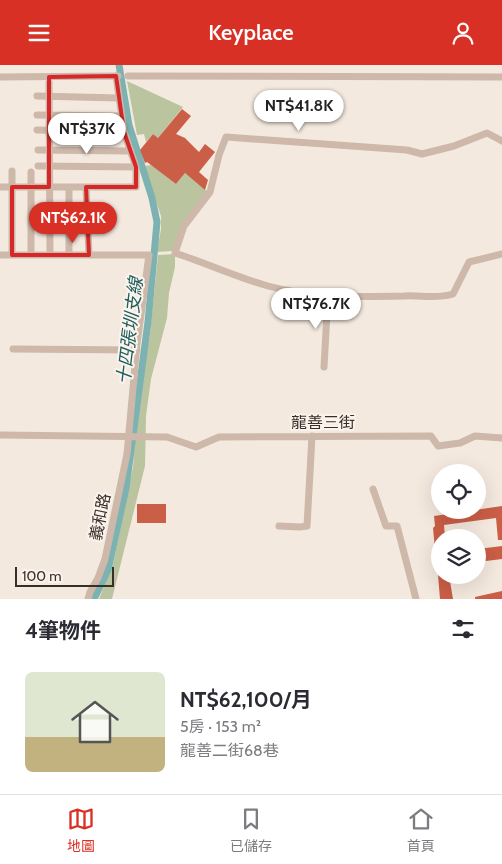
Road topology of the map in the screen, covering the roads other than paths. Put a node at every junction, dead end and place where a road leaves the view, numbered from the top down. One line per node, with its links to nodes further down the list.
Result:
1 (128, 76): 4 (street)
2 (0, 77): 3 (street)
3 (48, 77): 6 (street); 7 (street)
4 (502, 77)
5 (37, 96): 6 (street)
6 (49, 97): 7 (street); 9 (street)
7 (119, 98): 10 (street)
8 (37, 115): 9 (street)
9 (49, 115): 10 (street); 12 (street)
10 (122, 116): 13 (street)
11 (38, 130): 12 (street)
12 (49, 131): 13 (street); 16 (street)
13 (124, 132): 17 (street)
14 (502, 141): 36 (street)
15 (38, 150): 16 (street)
16 (49, 151): 17 (street); 19 (street)
17 (130, 151): 20 (street)
18 (38, 166): 19 (street)
19 (49, 166): 20 (street); 26 (street)
20 (136, 167): 28 (street)
21 (12, 171): 24 (street)
22 (31, 172): 25 (street)
23 (0, 187): 24 (street)
24 (12, 187): 25 (street); 31 (street)
25 (31, 187): 26 (street); 32 (street)
26 (49, 187): 27 (street); 33 (street)
27 (69, 187): 28 (street); 34 (street)
28 (86, 187): 35 (street)
29 (502, 254): 36 (street)
30 (0, 255): 31 (street)
31 (12, 255): 32 (street)
32 (31, 255): 33 (street)
33 (50, 255): 34 (street)
34 (69, 255): 35 (street)
35 (89, 255): 38 (street, 義和路)
36 (328, 295): 39 (street)
37 (13, 349): 38 (street)
38 (137, 350): 43 (street, 義和路)
39 (324, 367)
40 (0, 435): 43 (street)
41 (312, 436): 42 (street, 龍善三街); 43 (street, 龍善三街); 45 (street)
42 (502, 437)
43 (129, 438): 46 (street, 義和路)
44 (373, 489): 47 (street)
45 (279, 526)
46 (88, 599)
47 (416, 599)

